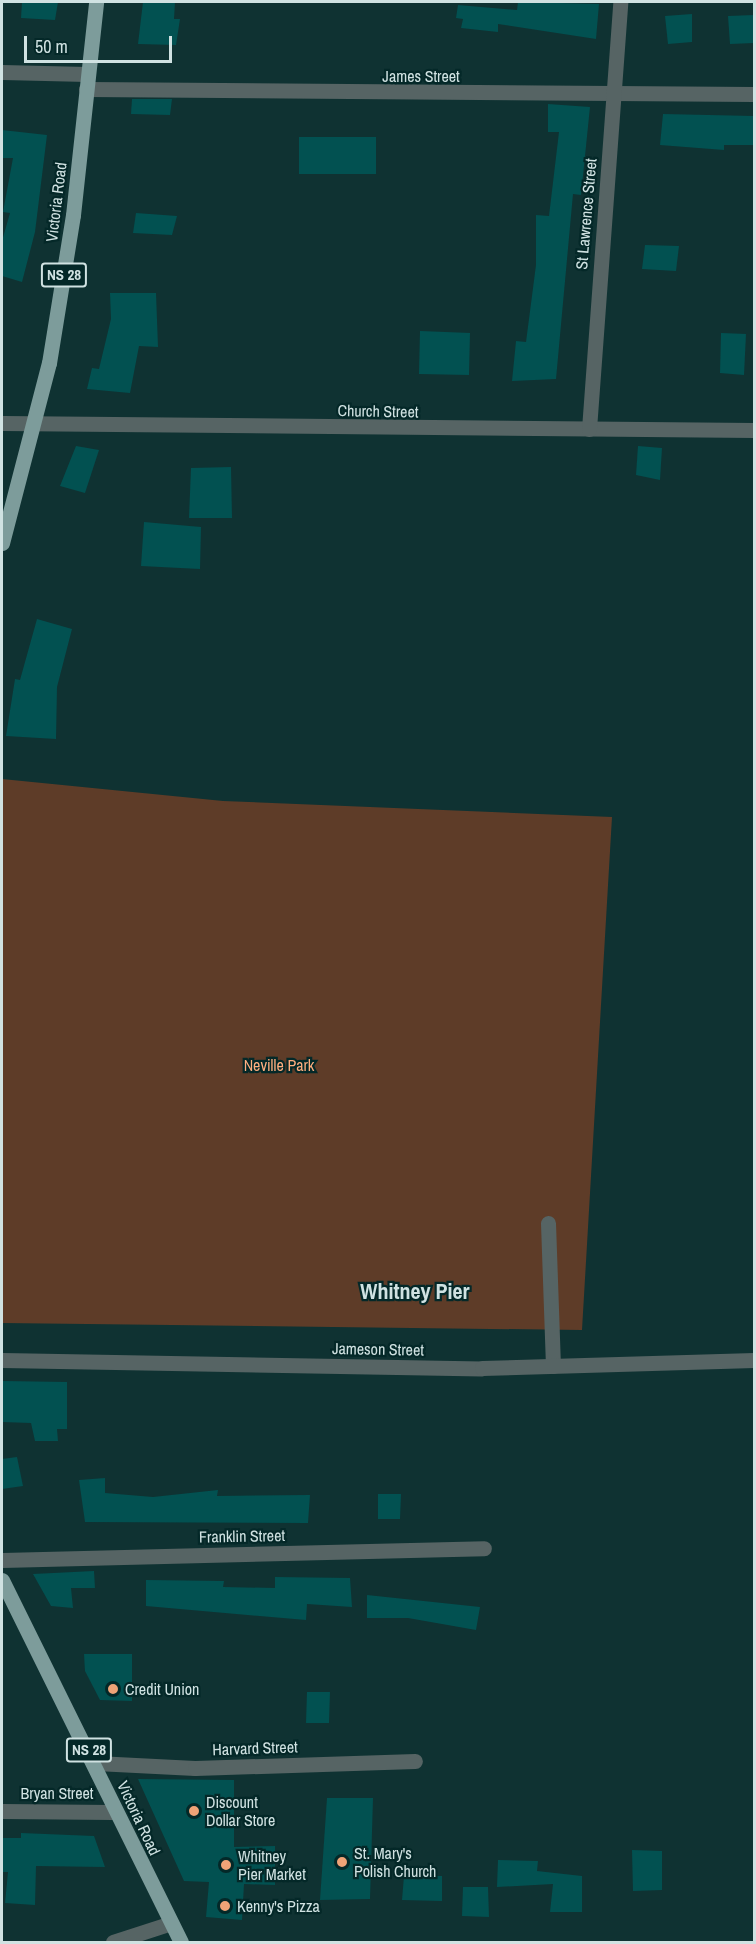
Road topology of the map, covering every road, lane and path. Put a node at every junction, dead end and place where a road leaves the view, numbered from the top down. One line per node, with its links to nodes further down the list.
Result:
1 (96, 2): 4 (main road, Victoria Road / NS 28)
2 (620, 2): 5 (street, St Lawrence Street)
3 (2, 72): 4 (street, James Street)
4 (87, 82): 5 (street, James Street); 8 (main road, Victoria Road / NS 28)
5 (614, 94): 6 (street, James Street); 9 (street, St Lawrence Street)
6 (754, 94)
7 (2, 423): 8 (street, Church Street)
8 (33, 428): 9 (street, Church Street); 11 (main road, Victoria Road / NS 28)
9 (589, 429): 10 (street, Church Street)
10 (754, 430)
11 (2, 543)
12 (548, 1222): 15 (street)
13 (2, 1360): 15 (street, Jameson Street)
14 (754, 1360): 15 (street, Jameson Street)
15 (553, 1366)
16 (484, 1548): 17 (street, Franklin Street)
17 (2, 1560)
18 (2, 1581): 20 (main road, Victoria Road / NS 28)
19 (415, 1761): 20 (street, Harvard Street)
20 (96, 1763): 22 (main road, Victoria Road / NS 28)
21 (2, 1811): 22 (street, Bryan Street)
22 (112, 1812): 23 (main road, Victoria Road / NS 28)
23 (171, 1923): 24 (street); 25 (main road, Victoria Road / NS 28)
24 (112, 1942)
25 (181, 1942)

